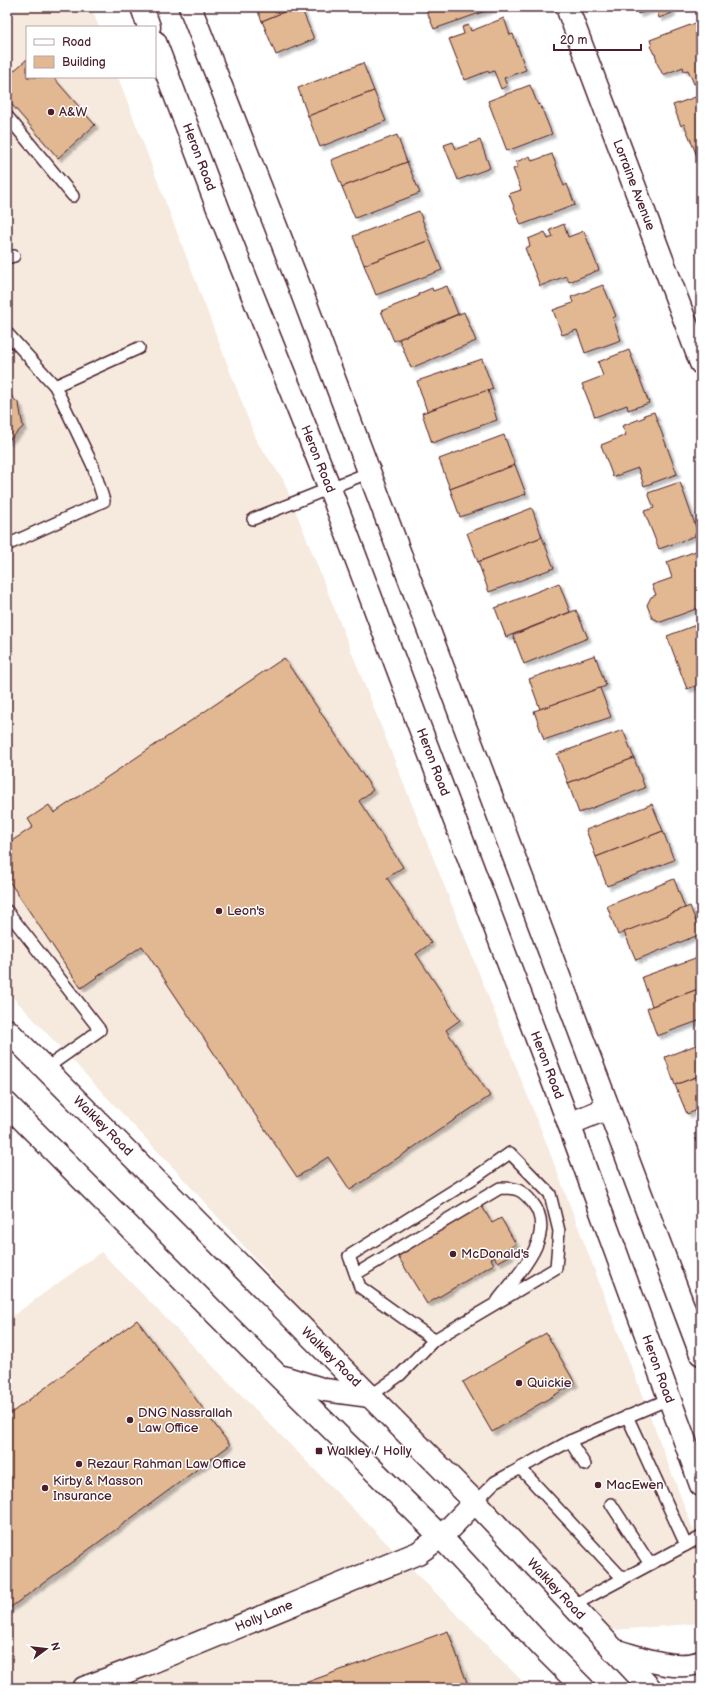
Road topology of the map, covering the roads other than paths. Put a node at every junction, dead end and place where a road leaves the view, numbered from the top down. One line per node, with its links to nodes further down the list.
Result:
1 (142, 7): 4 (main road)
2 (190, 7): 12 (main road)
3 (567, 7): 10 (main road, Lorraine Avenue)
4 (149, 26)
5 (156, 45): 13 (main road, Heron Road)
6 (7, 116): 7 (lane)
7 (73, 196)
8 (7, 333): 11 (lane)
9 (139, 348): 11 (lane)
10 (701, 363)
11 (56, 386): 15 (lane)
12 (370, 472): 13 (lane); 20 (main road)
13 (330, 488): 14 (lane); 21 (main road, Heron Road)
14 (253, 519)
15 (7, 545)
16 (7, 911): 18 (lane)
17 (7, 1030): 18 (main road, Walkley Road)
18 (46, 1069): 27 (main road, Walkley Road)
19 (7, 1104): 26 (main road)
20 (608, 1108): 21 (main road); 25 (main road)
21 (569, 1124): 28 (main road, Heron Road)
22 (356, 1274): 23 (lane); 23 (lane); 24 (lane)
23 (495, 1304): 24 (lane)
24 (434, 1340): 27 (lane)
25 (701, 1354)
26 (279, 1376): 27 (main road); 36 (main road)
27 (370, 1396): 34 (main road, Walkley Road)
28 (669, 1398): 29 (lane); 33 (main road, Heron Road)
29 (627, 1416): 30 (lane); 38 (lane)
30 (570, 1441): 31 (lane); 32 (lane)
31 (585, 1465)
32 (520, 1468): 34 (lane); 40 (lane)
33 (701, 1485)
34 (475, 1502): 36 (main road, Holly Lane); 41 (main road, Walkley Road)
35 (611, 1504): 39 (lane)
36 (441, 1537): 44 (main road, Holly Lane); 45 (main road)
37 (701, 1537): 38 (lane)
38 (686, 1545): 39 (lane)
39 (650, 1564): 40 (lane)
40 (623, 1579): 41 (lane)
41 (572, 1606): 42 (main road, Walkley Road)
42 (613, 1650): 43 (main road); 46 (main road, Walkley Road)
43 (701, 1662)
44 (84, 1688)
45 (583, 1688)
46 (650, 1688)

